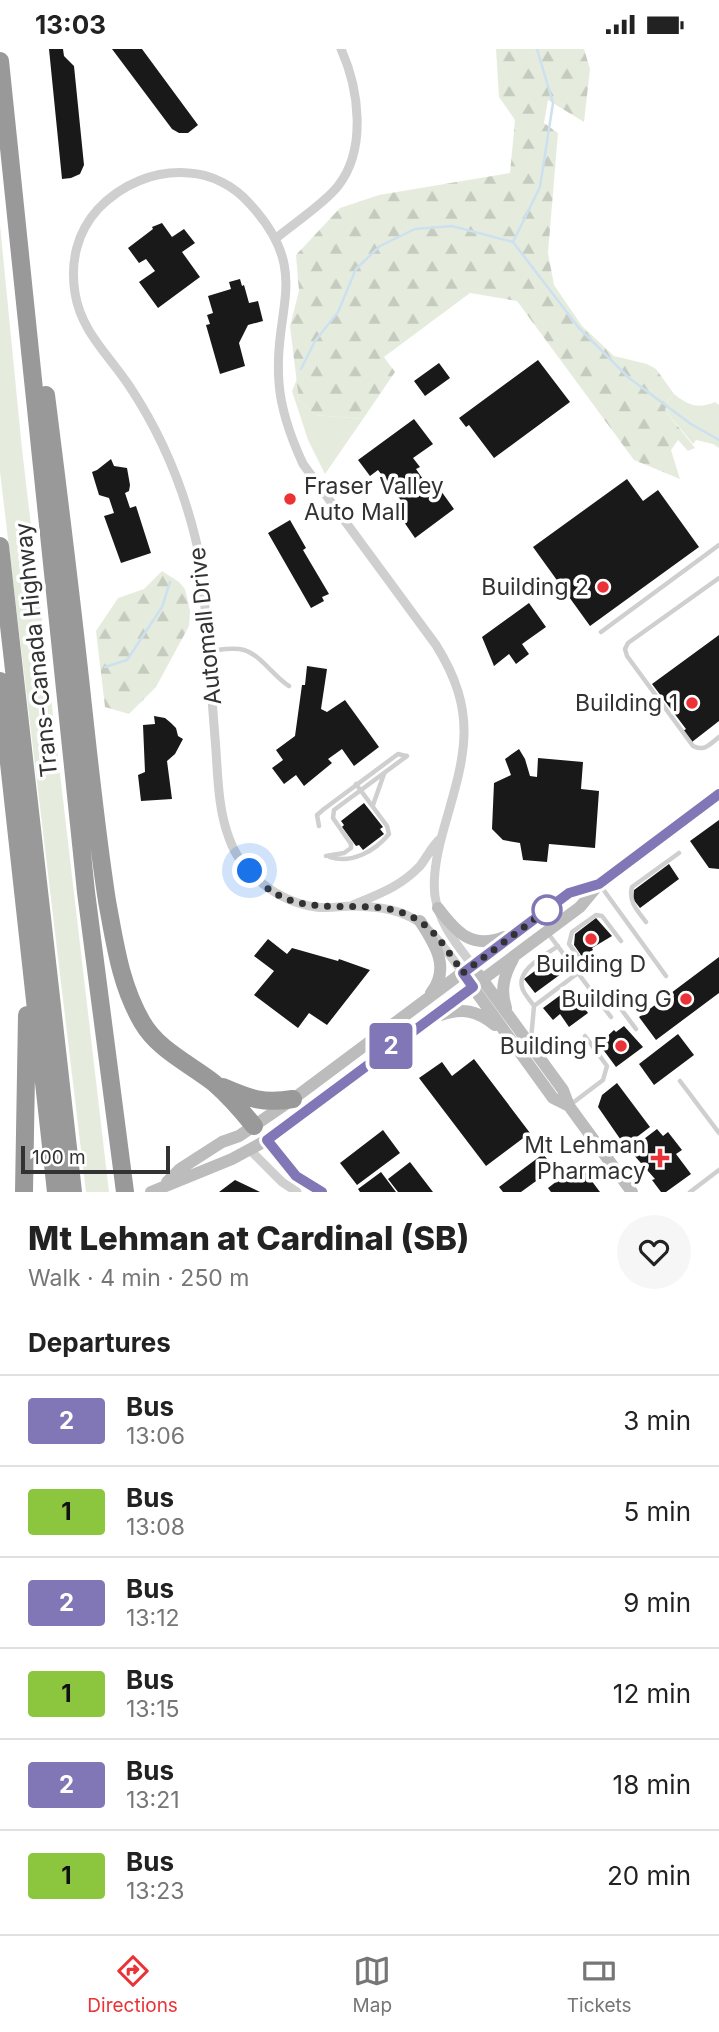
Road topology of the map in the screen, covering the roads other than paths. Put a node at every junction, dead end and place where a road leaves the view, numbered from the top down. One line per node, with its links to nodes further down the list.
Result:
1 (341, 49): 4 (street)
2 (0, 61): 3 (highway, Trans-Canada Highway)
3 (10, 155): 48 (highway); 61 (highway, Trans-Canada Highway)
4 (275, 239): 9 (street, Automall Drive); 19 (street, Automall Drive)
5 (719, 545): 8 (lane)
6 (0, 546): 60 (highway, Trans-Canada Highway)
7 (719, 578): 12 (lane)
8 (601, 632)
9 (208, 651): 11 (lane); 22 (street, Automall Drive)
10 (0, 681): 29 (highway)
11 (289, 686)
12 (719, 737)
13 (384, 773): 14 (lane); 15 (lane); 17 (lane)
14 (356, 784): 15 (lane); 18 (lane)
15 (363, 792): 17 (lane); 17 (lane)
16 (719, 794): 21 (main road)
17 (373, 806)
18 (319, 826)
19 (441, 838): 22 (street, Automall Drive); 23 (street, Automall Drive)
20 (679, 853): 25 (lane)
21 (599, 884): 26 (main road); 27 (main road); 35 (lane)
22 (349, 906): 24 (street, Automall Drive)
23 (438, 908): 26 (main road); 33 (street, Automall Drive)
24 (420, 921): 33 (street, Automall Drive); 37 (main road)
25 (646, 922)
26 (517, 932): 33 (main road)
27 (547, 932): 30 (lane); 31 (main road)
28 (621, 941): 32 (lane)
29 (28, 945): 58 (highway); 59 (highway)
30 (558, 946): 34 (lane); 38 (lane)
31 (515, 956): 36 (main road); 42 (main road)
32 (586, 967)
33 (468, 970): 36 (main road); 37 (main road)
34 (578, 973): 38 (lane); 40 (lane)
35 (666, 976)
36 (478, 983): 41 (main road); 42 (main road); 44 (main road)
37 (421, 1005): 49 (main road)
38 (534, 1006): 46 (lane)
39 (621, 1009): 43 (lane)
40 (611, 1017)
41 (430, 1019): 44 (main road); 54 (main road)
42 (511, 1021): 46 (main road)
43 (636, 1029)
44 (505, 1034): 50 (main road)
45 (585, 1036): 50 (lane)
46 (531, 1048): 50 (main road)
47 (680, 1081): 52 (lane)
48 (213, 1082): 49 (highway); 51 (highway)
49 (293, 1099): 51 (main road)
50 (569, 1106): 64 (main road)
51 (254, 1126): 53 (main road); 54 (main road)
52 (719, 1133)
53 (239, 1136): 55 (main road); 57 (main road)
54 (267, 1140): 55 (main road); 63 (street)
55 (250, 1150): 57 (main road); 62 (street)
56 (719, 1170): 65 (lane)
57 (156, 1189)
58 (24, 1192)
59 (56, 1192)
60 (73, 1192)
61 (126, 1192)
62 (297, 1192)
63 (322, 1192)
64 (632, 1192)
65 (690, 1192)

